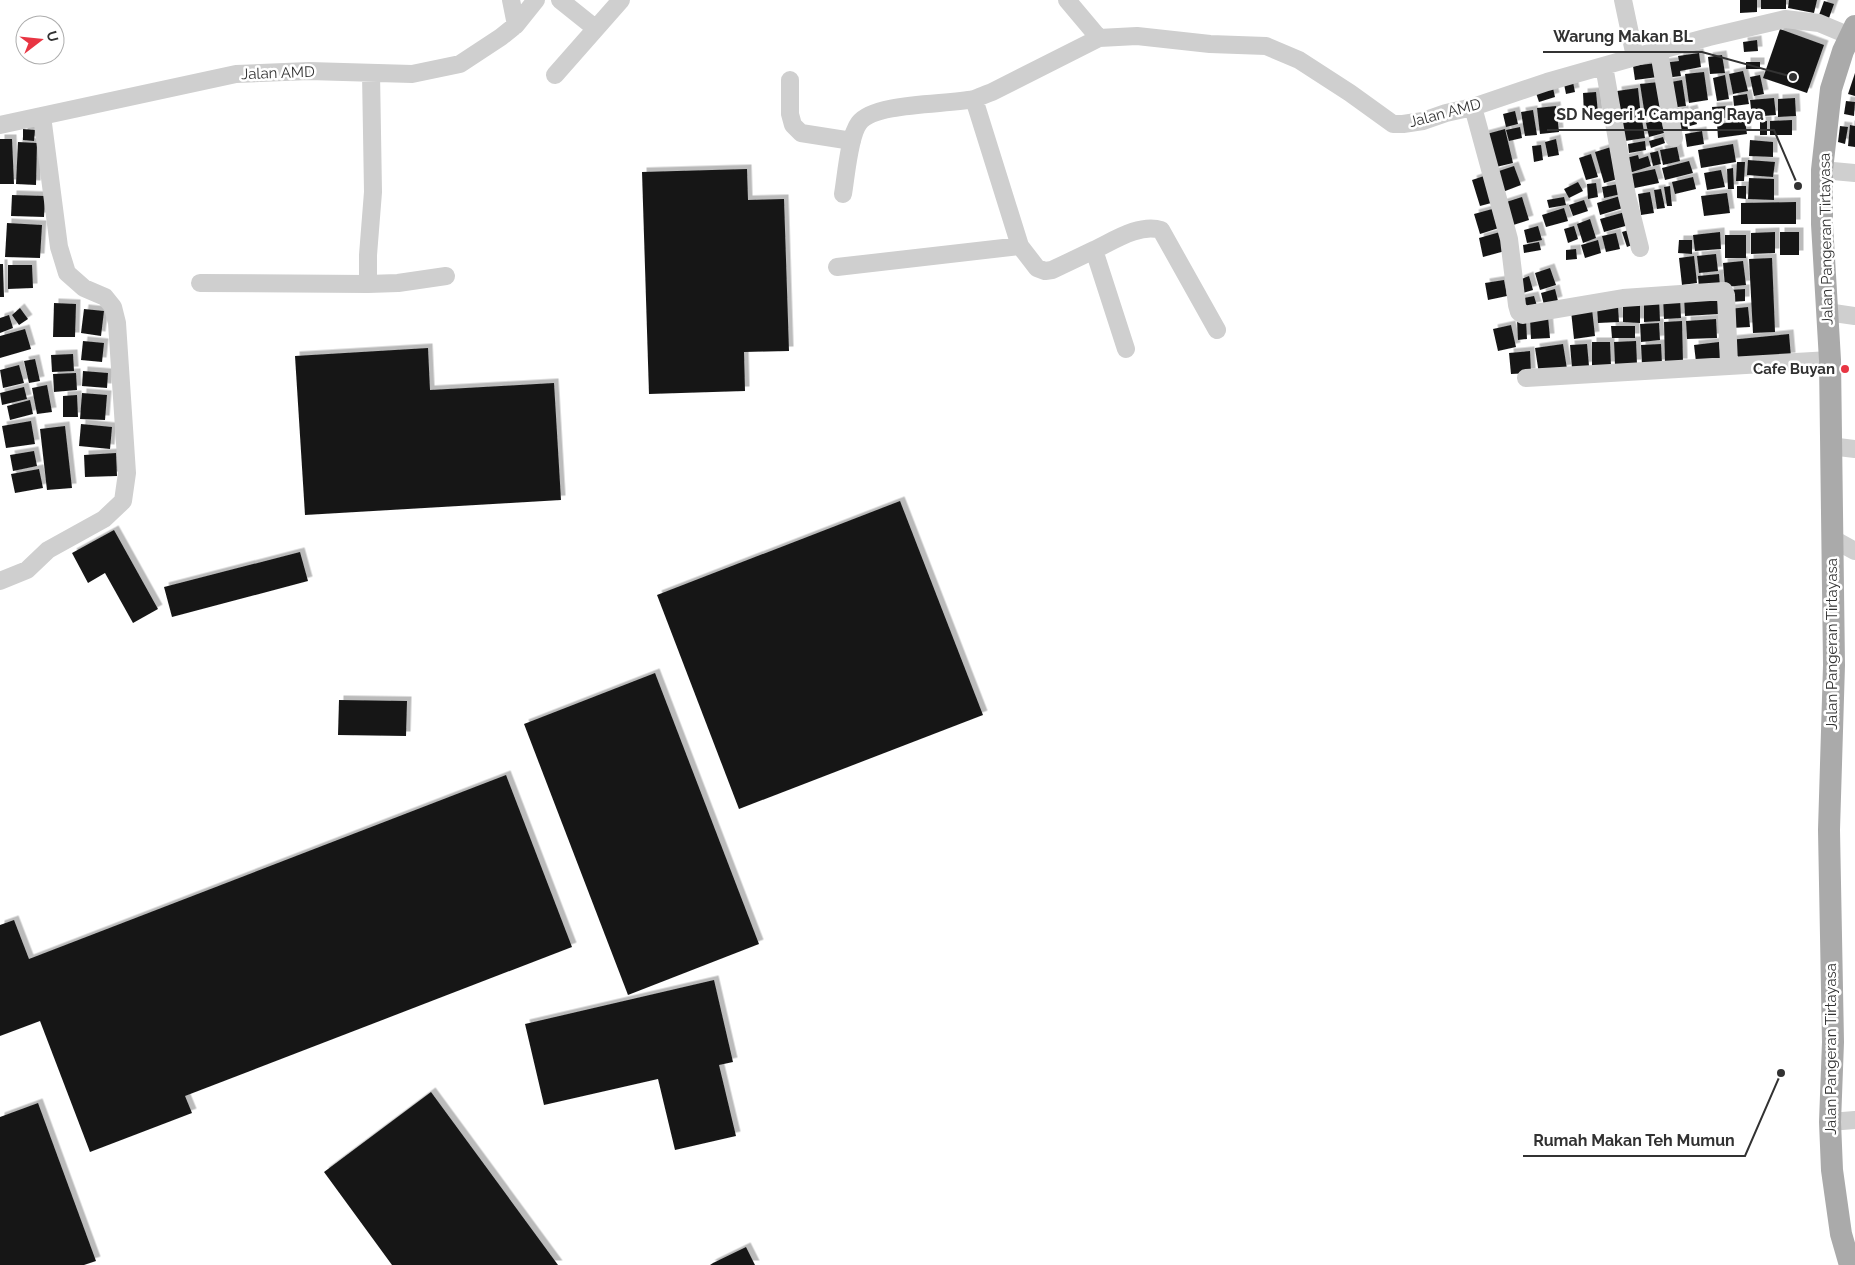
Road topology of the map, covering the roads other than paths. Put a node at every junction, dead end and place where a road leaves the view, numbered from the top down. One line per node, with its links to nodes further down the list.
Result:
1 (511, 0): 7 (street)
2 (536, 0): 7 (street, Jalan AMD)
3 (560, 0): 8 (street)
4 (621, 0): 8 (street)
5 (1067, 0): 10 (street)
6 (1623, 0): 12 (street)
7 (516, 25): 14 (street, Jalan AMD)
8 (595, 28): 15 (street)
9 (1852, 31): 11 (street, Jalan AMD); 23 (main road, Jalan Pangeran Tirtayasa)
10 (1099, 38): 17 (street); 18 (street, Jalan AMD)
11 (1659, 52): 12 (street, Jalan AMD); 21 (street)
12 (1635, 57): 13 (street, Jalan AMD)
13 (1604, 66): 18 (street, Jalan AMD); 27 (street)
14 (371, 73): 19 (street, Jalan AMD); 32 (street)
15 (555, 75)
16 (790, 80): 22 (street)
17 (974, 99): 22 (street); 26 (street)
18 (1473, 107): 38 (street)
19 (42, 116): 20 (street, Jalan AMD); 44 (street)
20 (0, 125)
21 (1674, 138)
22 (852, 141): 25 (street)
23 (1822, 170): 24 (street); 33 (main road, Jalan Pangeran Tirtayasa)
24 (1855, 173)
25 (843, 194)
26 (1020, 246): 28 (street); 29 (street)
27 (1640, 248)
28 (1094, 250): 35 (street); 36 (street)
29 (837, 268)
30 (446, 276): 32 (street)
31 (200, 283): 32 (street)
32 (368, 284)
33 (1827, 312): 34 (street); 37 (main road, Jalan Pangeran Tirtayasa)
34 (1855, 316)
35 (1217, 330)
36 (1126, 349)
37 (1830, 360): 38 (street); 40 (main road, Jalan Pangeran Tirtayasa)
38 (1729, 364): 39 (street)
39 (1526, 378)
40 (1830, 446): 41 (street); 42 (main road, Jalan Pangeran Tirtayasa)
41 (1855, 449)
42 (1833, 539): 43 (street); 46 (main road, Jalan Pangeran Tirtayasa)
43 (1855, 551)
44 (0, 581)
45 (1855, 1120): 46 (street)
46 (1830, 1122): 47 (main road, Jalan Pangeran Tirtayasa)
47 (1848, 1233): 48 (main road, Jalan Pangeran Tirtayasa)
48 (1850, 1265)

